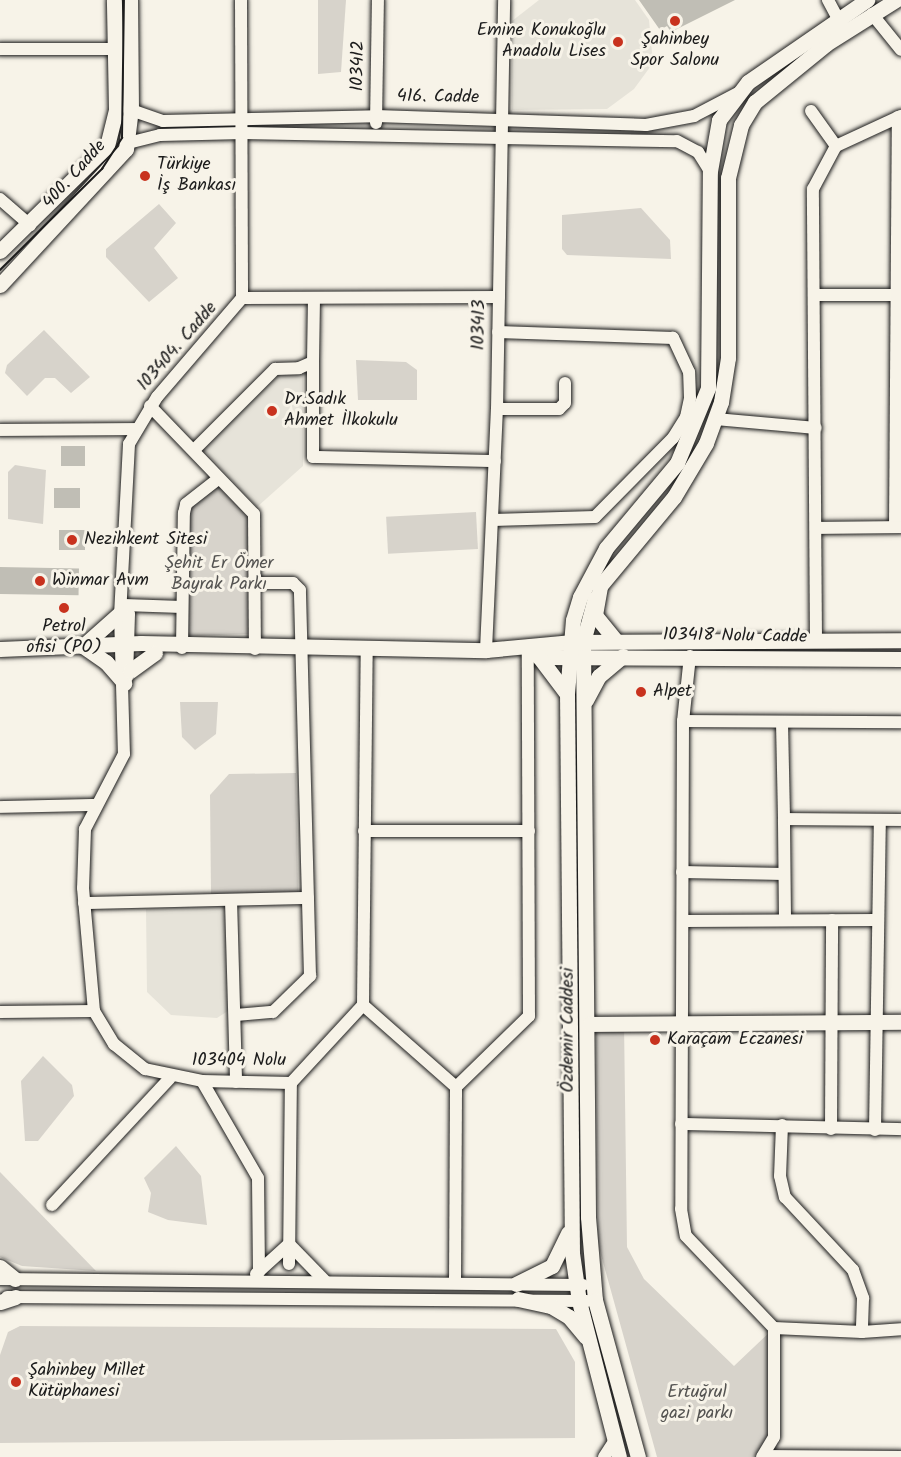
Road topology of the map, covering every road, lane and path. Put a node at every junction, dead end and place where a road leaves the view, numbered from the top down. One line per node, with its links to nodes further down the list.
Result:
1 (114, 0): 12 (main road, 400. Cadde)
2 (130, 0): 15 (main road, 400. Cadde)
3 (241, 0): 19 (street, 103404. Cadde)
4 (378, 0): 17 (street, 103412)
5 (504, 0): 20 (street, 103413)
6 (828, 0): 9 (street)
7 (896, 0): 8 (main road)
8 (860, 9): 9 (main road, 416. Cadde); 10 (main road, Özdemir Caddesi); 13 (street)
9 (836, 18): 10 (street); 14 (main road, 416. Cadde)
10 (845, 31): 42 (main road, Özdemir Caddesi)
11 (0, 49): 12 (street)
12 (115, 49): 28 (main road, 400. Cadde)
13 (901, 50)
14 (739, 92): 20 (street, 416. Cadde); 26 (main road, 416. Cadde)
15 (131, 110): 19 (street, 416. Cadde); 24 (main road, 400. Cadde)
16 (811, 111): 25 (street)
17 (376, 116): 19 (street, 416. Cadde); 20 (street, 416. Cadde); 22 (street, 103412)
18 (900, 117): 25 (street); 32 (street)
19 (243, 118): 21 (street, 103404. Cadde)
20 (504, 119): 23 (street, 103413)
21 (243, 133): 22 (street); 24 (street); 34 (street, 103404. Cadde)
22 (376, 133): 23 (street)
23 (504, 135): 26 (street); 33 (street, 103413)
24 (128, 143): 30 (main road, 400. Cadde)
25 (836, 146): 31 (street)
26 (710, 171): 56 (main road, 416. Cadde)
27 (0, 199): 28 (street)
28 (30, 225): 29 (main road, 400. Cadde)
29 (0, 251)
30 (0, 285)
31 (814, 295): 32 (street); 43 (street)
32 (899, 295): 36 (street)
33 (499, 297): 35 (street); 37 (street, 103413)
34 (242, 298): 35 (street); 40 (street, 103404. Cadde)
35 (314, 301): 38 (street)
36 (900, 326): 50 (street)
37 (498, 332): 41 (street, 103413); 49 (street)
38 (313, 362): 46 (street); 47 (street)
39 (565, 383): 41 (street)
40 (150, 406): 44 (street, 103404. Cadde); 46 (street)
41 (497, 409): 47 (street, 103413)
42 (716, 419): 43 (street); 53 (main road, Özdemir Caddesi)
43 (816, 428): 51 (street)
44 (137, 429): 45 (street); 55 (street, 103404. Cadde)
45 (0, 430)
46 (194, 450): 48 (street)
47 (495, 461): 49 (street, 103413)
48 (217, 480): 52 (street); 54 (street)
49 (493, 520): 70 (street, 103413)
50 (898, 527): 51 (street)
51 (816, 528): 57 (street)
52 (255, 583): 66 (street); 69 (street)
53 (595, 598): 59 (main road); 68 (main road, Özdemir Caddesi)
54 (182, 607): 55 (street); 65 (street)
55 (122, 609): 63 (main road); 64 (street, 103404. Cadde)
56 (573, 620): 61 (main road); 68 (main road, 416. Cadde)
57 (816, 640): 58 (main road); 59 (main road)
58 (901, 640)
59 (616, 641): 68 (main road)
60 (2, 642): 62 (main road)
61 (550, 643): 68 (main road); 72 (main road)
62 (26, 645): 63 (main road); 76 (main road)
63 (83, 646): 64 (main road); 77 (main road)
64 (126, 648): 65 (main road); 71 (main road); 77 (street, 103404. Cadde)
65 (182, 648): 66 (main road); 71 (main road)
66 (255, 649): 69 (main road)
67 (367, 649): 69 (main road); 70 (main road); 88 (street)
68 (576, 649): 72 (main road); 73 (main road, 103418 Nolu Cadde); 78 (main road, Özdemir Caddesi); 79 (main road, Özdemir Caddesi)
69 (302, 650): 92 (street)
70 (486, 650): 72 (main road)
71 (154, 653): 77 (main road)
72 (533, 653): 78 (main road); 89 (street)
73 (623, 656): 74 (main road, 103418 Nolu Cadde); 79 (main road)
74 (690, 656): 75 (main road, 103418 Nolu Cadde); 80 (street)
75 (901, 659)
76 (0, 661)
77 (127, 677): 83 (street, 103404 Nolu)
78 (567, 694): 119 (main road, Özdemir Caddesi)
79 (583, 718): 107 (main road, Özdemir Caddesi)
80 (683, 722): 81 (street); 90 (street)
81 (782, 722): 82 (street); 85 (street)
82 (901, 722)
83 (96, 805): 84 (street); 94 (street, 103404 Nolu)
84 (0, 807)
85 (784, 819): 86 (street); 91 (street)
86 (880, 820): 87 (street); 97 (street)
87 (901, 820)
88 (364, 831): 89 (street); 99 (street)
89 (529, 831): 112 (street)
90 (682, 872): 91 (street); 98 (street)
91 (784, 874): 95 (street)
92 (308, 898): 93 (street); 102 (street)
93 (231, 900): 94 (street); 102 (street)
94 (84, 903): 100 (street, 103404 Nolu)
95 (785, 919): 96 (street); 98 (street)
96 (832, 920): 97 (street); 103 (street)
97 (877, 920): 104 (street)
98 (682, 921): 106 (street)
99 (363, 1005): 111 (street, 103404 Nolu); 112 (street)
100 (94, 1011): 101 (street); 108 (street, 103404 Nolu)
101 (0, 1012)
102 (236, 1015): 110 (street)
103 (831, 1022): 104 (main road); 106 (main road); 115 (street)
104 (877, 1022): 105 (main road); 117 (street)
105 (901, 1022)
106 (681, 1023): 107 (main road); 113 (street)
107 (590, 1024): 130 (main road, Özdemir Caddesi)
108 (170, 1078): 109 (street, 103404 Nolu); 118 (street)
109 (202, 1081): 110 (street, 103404 Nolu); 123 (street)
110 (236, 1082): 111 (street, 103404 Nolu)
111 (291, 1083): 120 (street)
112 (456, 1087): 127 (street)
113 (681, 1124): 114 (street); 134 (street)
114 (782, 1125): 115 (street); 136 (street)
115 (831, 1129): 117 (street)
116 (901, 1129): 117 (street)
117 (875, 1130)
118 (52, 1205)
119 (572, 1222): 128 (main road, Özdemir Caddesi); 129 (main road)
120 (289, 1244): 121 (street); 123 (street); 126 (street)
121 (288, 1264)
122 (0, 1267): 124 (main road)
123 (259, 1272): 125 (street)
124 (7, 1279): 125 (street)
125 (248, 1281): 126 (street)
126 (324, 1281): 127 (street)
127 (455, 1283): 129 (street)
128 (576, 1285): 129 (street); 130 (street); 132 (main road, Özdemir Caddesi)
129 (517, 1291): 131 (street); 132 (street); 137 (main road)
130 (594, 1292): 132 (street); 143 (main road, Özdemir Caddesi)
131 (8, 1297): 133 (main road)
132 (579, 1301): 137 (main road, Özdemir Caddesi)
133 (0, 1302)
134 (774, 1328): 136 (street); 139 (street)
135 (901, 1329): 136 (street)
136 (862, 1332)
137 (590, 1343): 138 (main road, Özdemir Caddesi)
138 (615, 1440): 141 (street); 142 (main road, Özdemir Caddesi)
139 (763, 1456): 140 (street)
140 (901, 1456)
141 (604, 1457)
142 (619, 1457)
143 (638, 1457)

